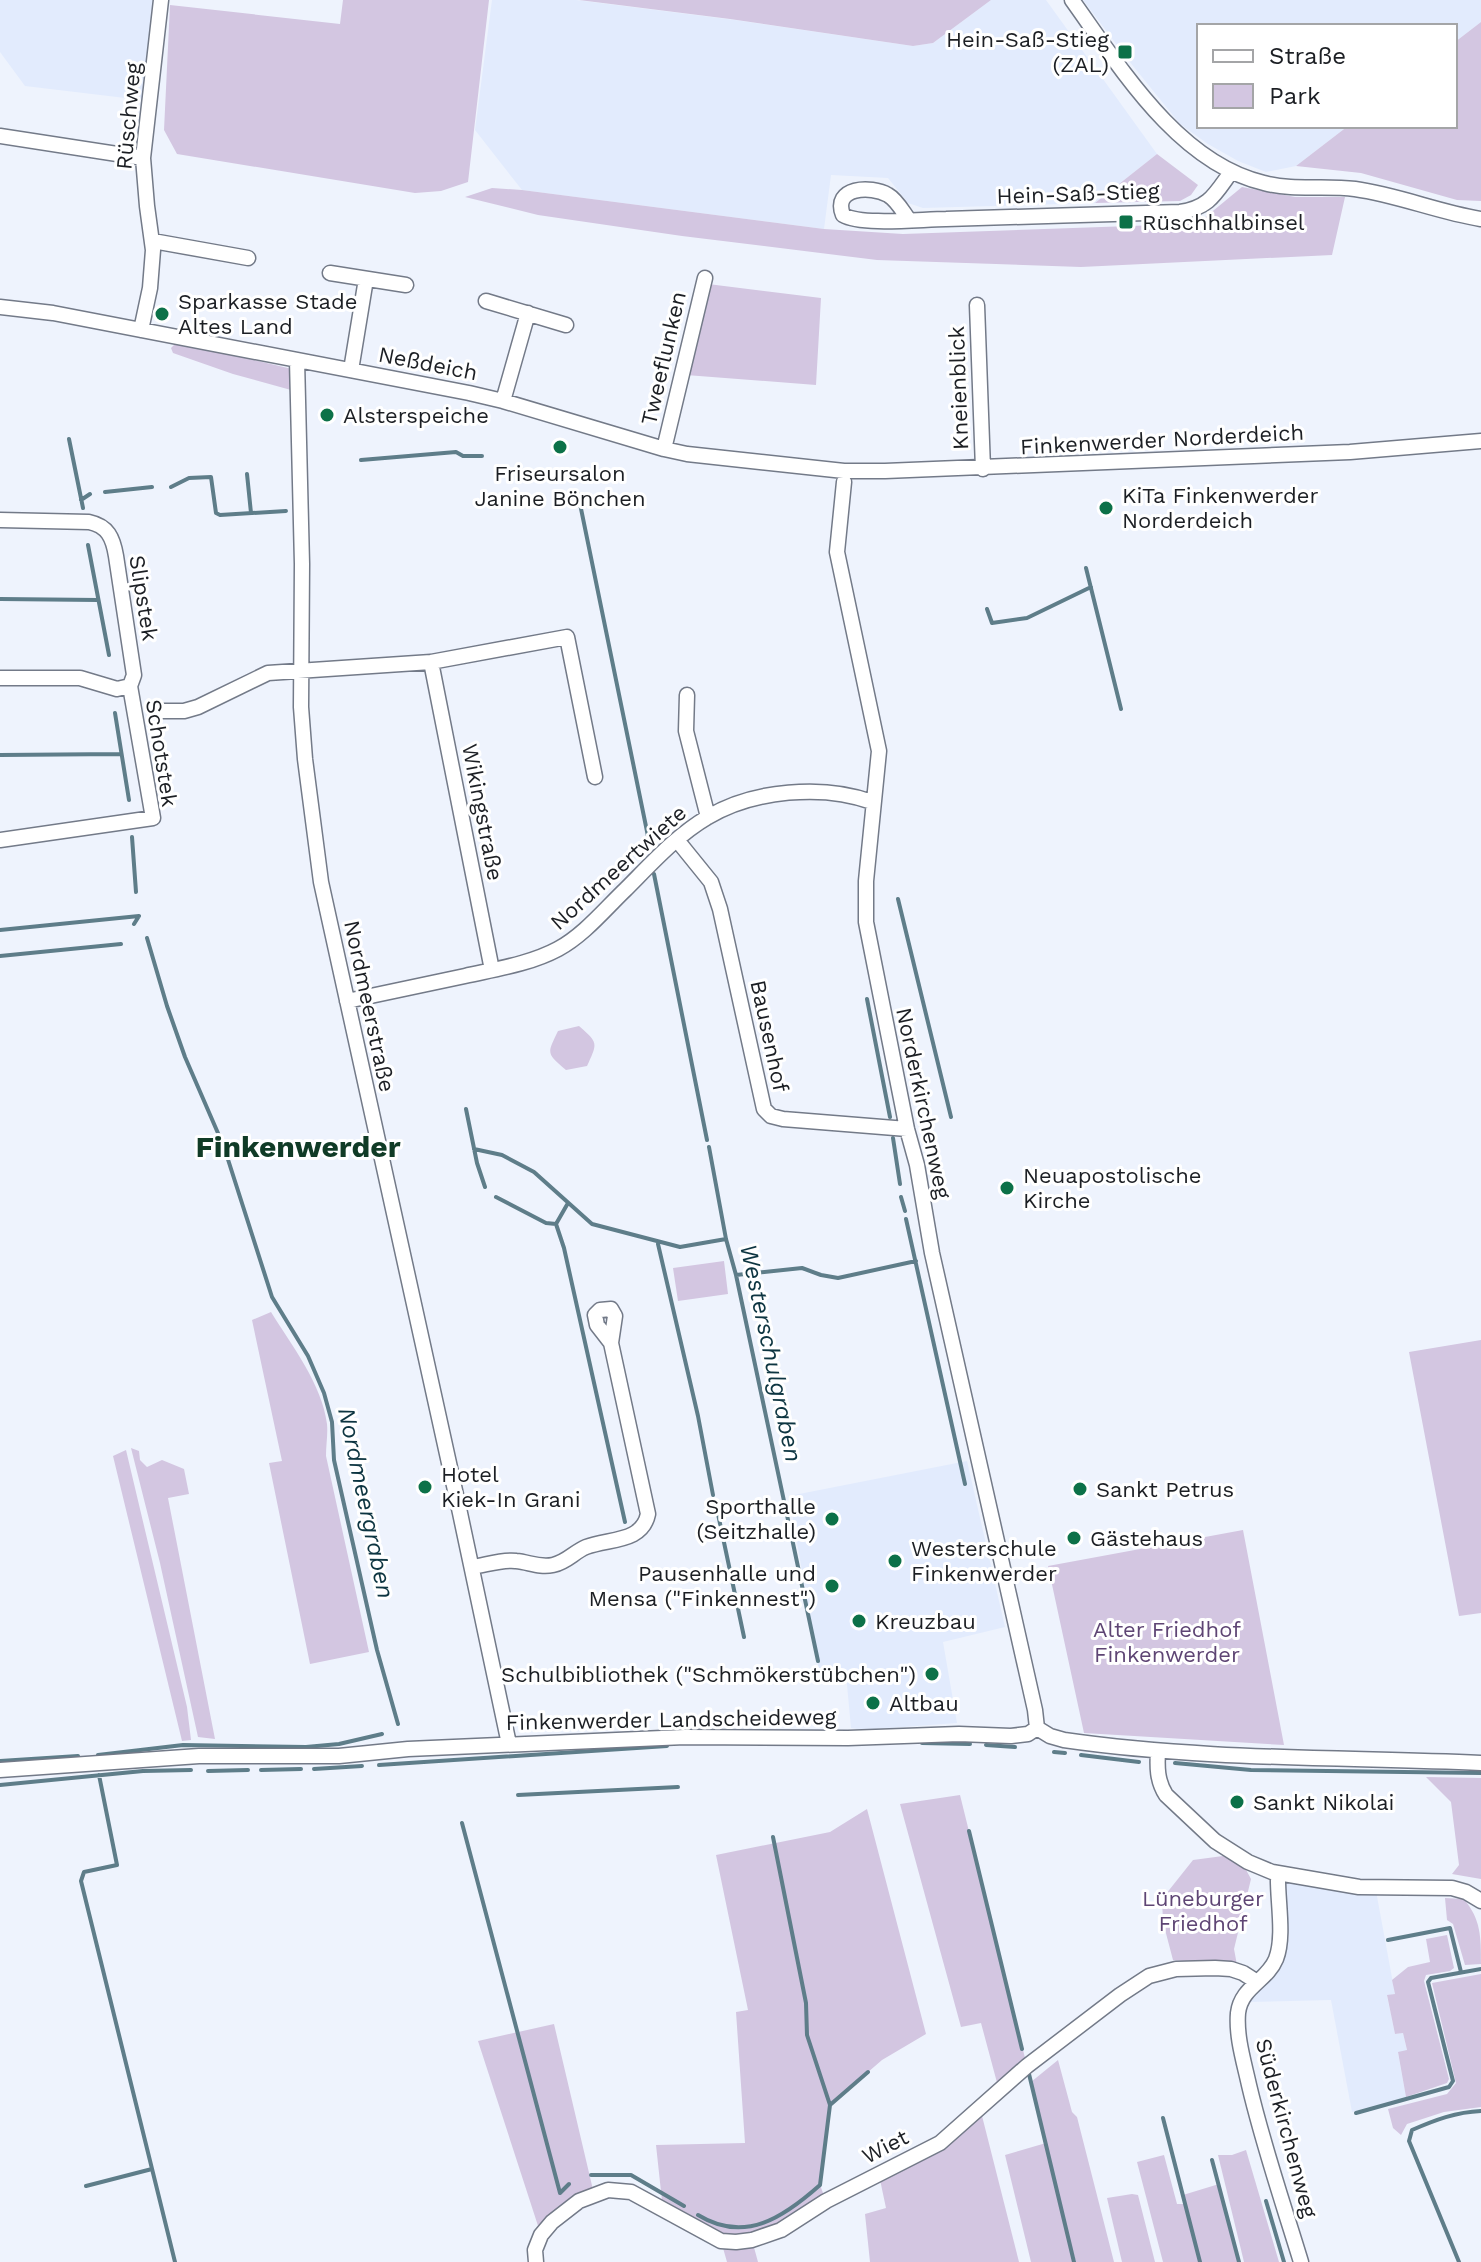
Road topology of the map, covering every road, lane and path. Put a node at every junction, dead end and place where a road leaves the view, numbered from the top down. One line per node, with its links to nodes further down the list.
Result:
1 (161, 0): 4 (street, Rüschweg)
2 (1072, 0): 5 (street)
3 (0, 136): 4 (street)
4 (143, 158): 8 (street, Rüschweg)
5 (1231, 172): 6 (street); 7 (street, Hein-Saß-Stieg)
6 (1481, 219)
7 (909, 220)
8 (153, 241): 9 (street); 19 (street, Rüschweg)
9 (248, 258)
10 (330, 273): 12 (street)
11 (705, 278): 24 (street, Tweeflunken)
12 (366, 279): 13 (street); 21 (street)
13 (406, 285)
14 (486, 301): 17 (street)
15 (977, 305): 25 (street, Kneienblick)
16 (0, 307): 19 (street, Neßdeich)
17 (528, 313): 18 (street); 22 (street)
18 (566, 325)
19 (141, 330): 20 (street, Neßdeich)
20 (297, 360): 21 (street, Neßdeich); 29 (street, Nordmeerstraße)
21 (351, 370): 22 (street, Neßdeich)
22 (503, 401): 24 (street, Neßdeich)
23 (1481, 441): 25 (street, Finkenwerder Norderdeich)
24 (664, 449): 26 (street, Neßdeich)
25 (983, 469): 26 (street, Finkenwerder Norderdeich)
26 (844, 476): 35 (street, Norderkirchenweg)
27 (0, 520): 31 (street, Slipstek)
28 (431, 662): 29 (street); 34 (street); 39 (street, Wikingstraße)
29 (301, 671): 33 (street); 40 (street, Nordmeerstraße)
30 (0, 678): 31 (street)
31 (130, 686): 37 (street, Schotstek)
32 (687, 695): 36 (street)
33 (162, 711)
34 (595, 777)
35 (872, 802): 36 (street, Nordmeertwiete); 41 (street, Norderkirchenweg)
36 (708, 817): 38 (street, Nordmeertwiete)
37 (0, 840)
38 (677, 840): 39 (street, Nordmeertwiete); 41 (street, Bausenhof)
39 (492, 970): 40 (street, Nordmeertwiete)
40 (347, 1001): 43 (street, Nordmeerstraße)
41 (907, 1129): 44 (street, Norderkirchenweg)
42 (611, 1343): 43 (street)
43 (472, 1567): 45 (street, Nordmeerstraße)
44 (1037, 1728): 45 (street, Finkenwerder Landscheideweg); 46 (street)
45 (509, 1744): 48 (street, Finkenwerder Landscheideweg)
46 (1158, 1751): 47 (street); 49 (street)
47 (1481, 1763)
48 (0, 1770)
49 (1278, 1874): 50 (street); 51 (street, Süderkirchenweg)
50 (1481, 1901)
51 (1257, 1982): 52 (street, Wiet); 53 (street, Süderkirchenweg)
52 (536, 2262)
53 (1301, 2262)

